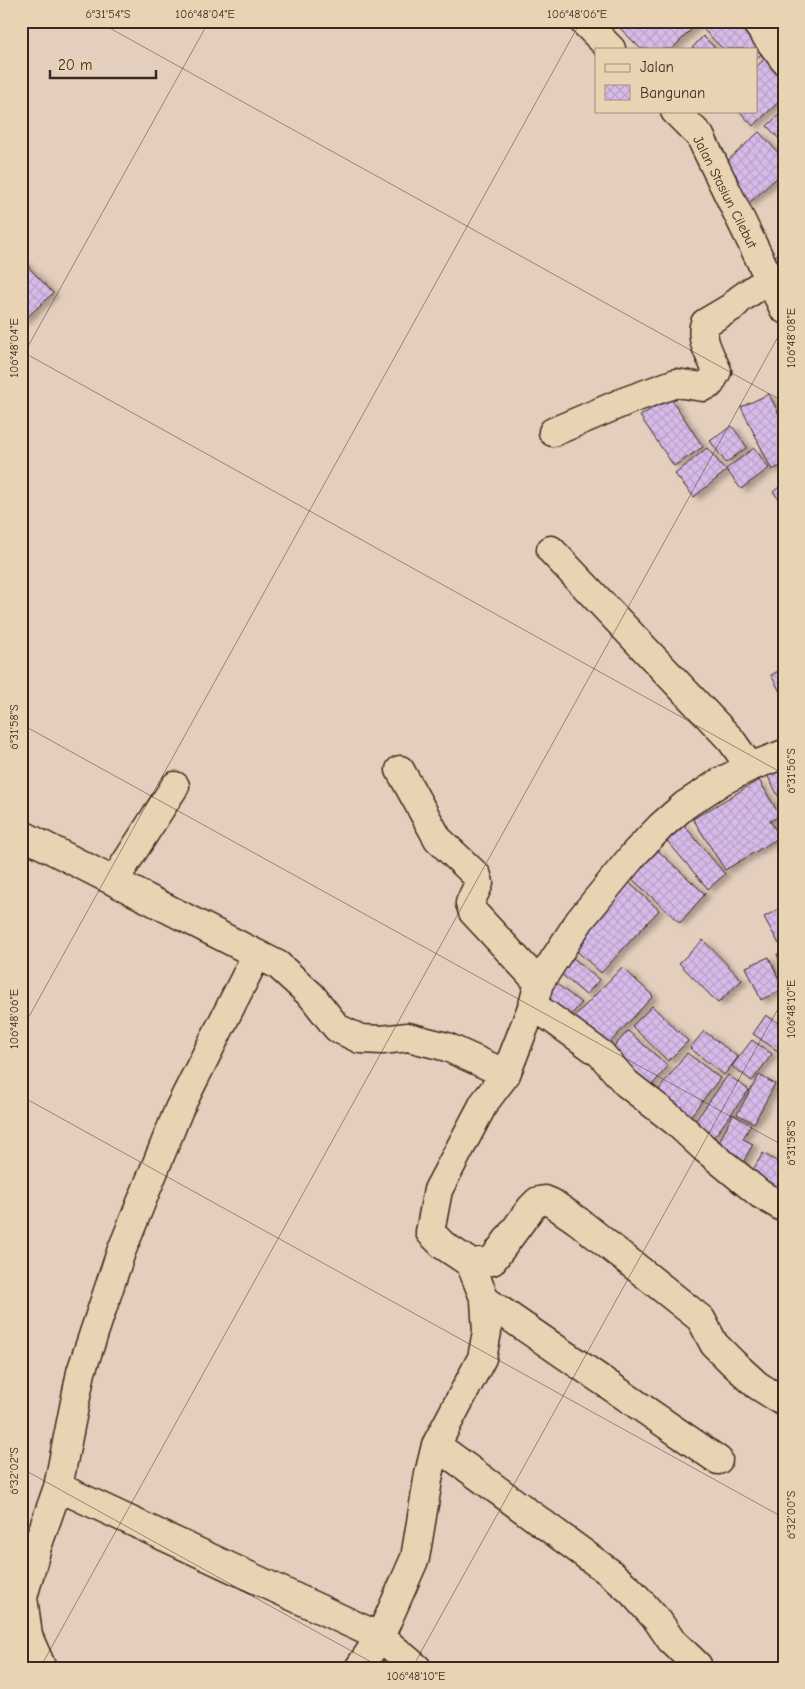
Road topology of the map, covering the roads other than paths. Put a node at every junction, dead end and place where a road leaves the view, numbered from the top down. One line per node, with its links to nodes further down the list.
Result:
1 (584, 21): 3 (street)
2 (755, 21): 4 (street)
3 (610, 48)
4 (784, 60)
5 (676, 112): 6 (street, Jalan Stasiun Cilebut)
6 (768, 278): 7 (street, Jalan Stasiun Cilebut); 8 (street)
7 (784, 309)
8 (553, 432)
9 (551, 550): 11 (street)
10 (784, 754): 11 (street)
11 (750, 767): 17 (street)
12 (400, 770): 17 (street)
13 (175, 786): 15 (street)
14 (21, 834): 15 (street)
15 (114, 881): 16 (street)
16 (257, 954): 18 (street); 25 (street)
17 (536, 994): 18 (street); 19 (street)
18 (506, 1074): 20 (street)
19 (784, 1208)
20 (470, 1263): 21 (street); 22 (street)
21 (485, 1300): 23 (street); 24 (street)
22 (784, 1402)
23 (436, 1445): 26 (street); 30 (street)
24 (718, 1460)
25 (58, 1487): 26 (street); 27 (street)
26 (380, 1637): 28 (street); 29 (street)
27 (42, 1668)
28 (359, 1668)
29 (417, 1668)
30 (696, 1668)

